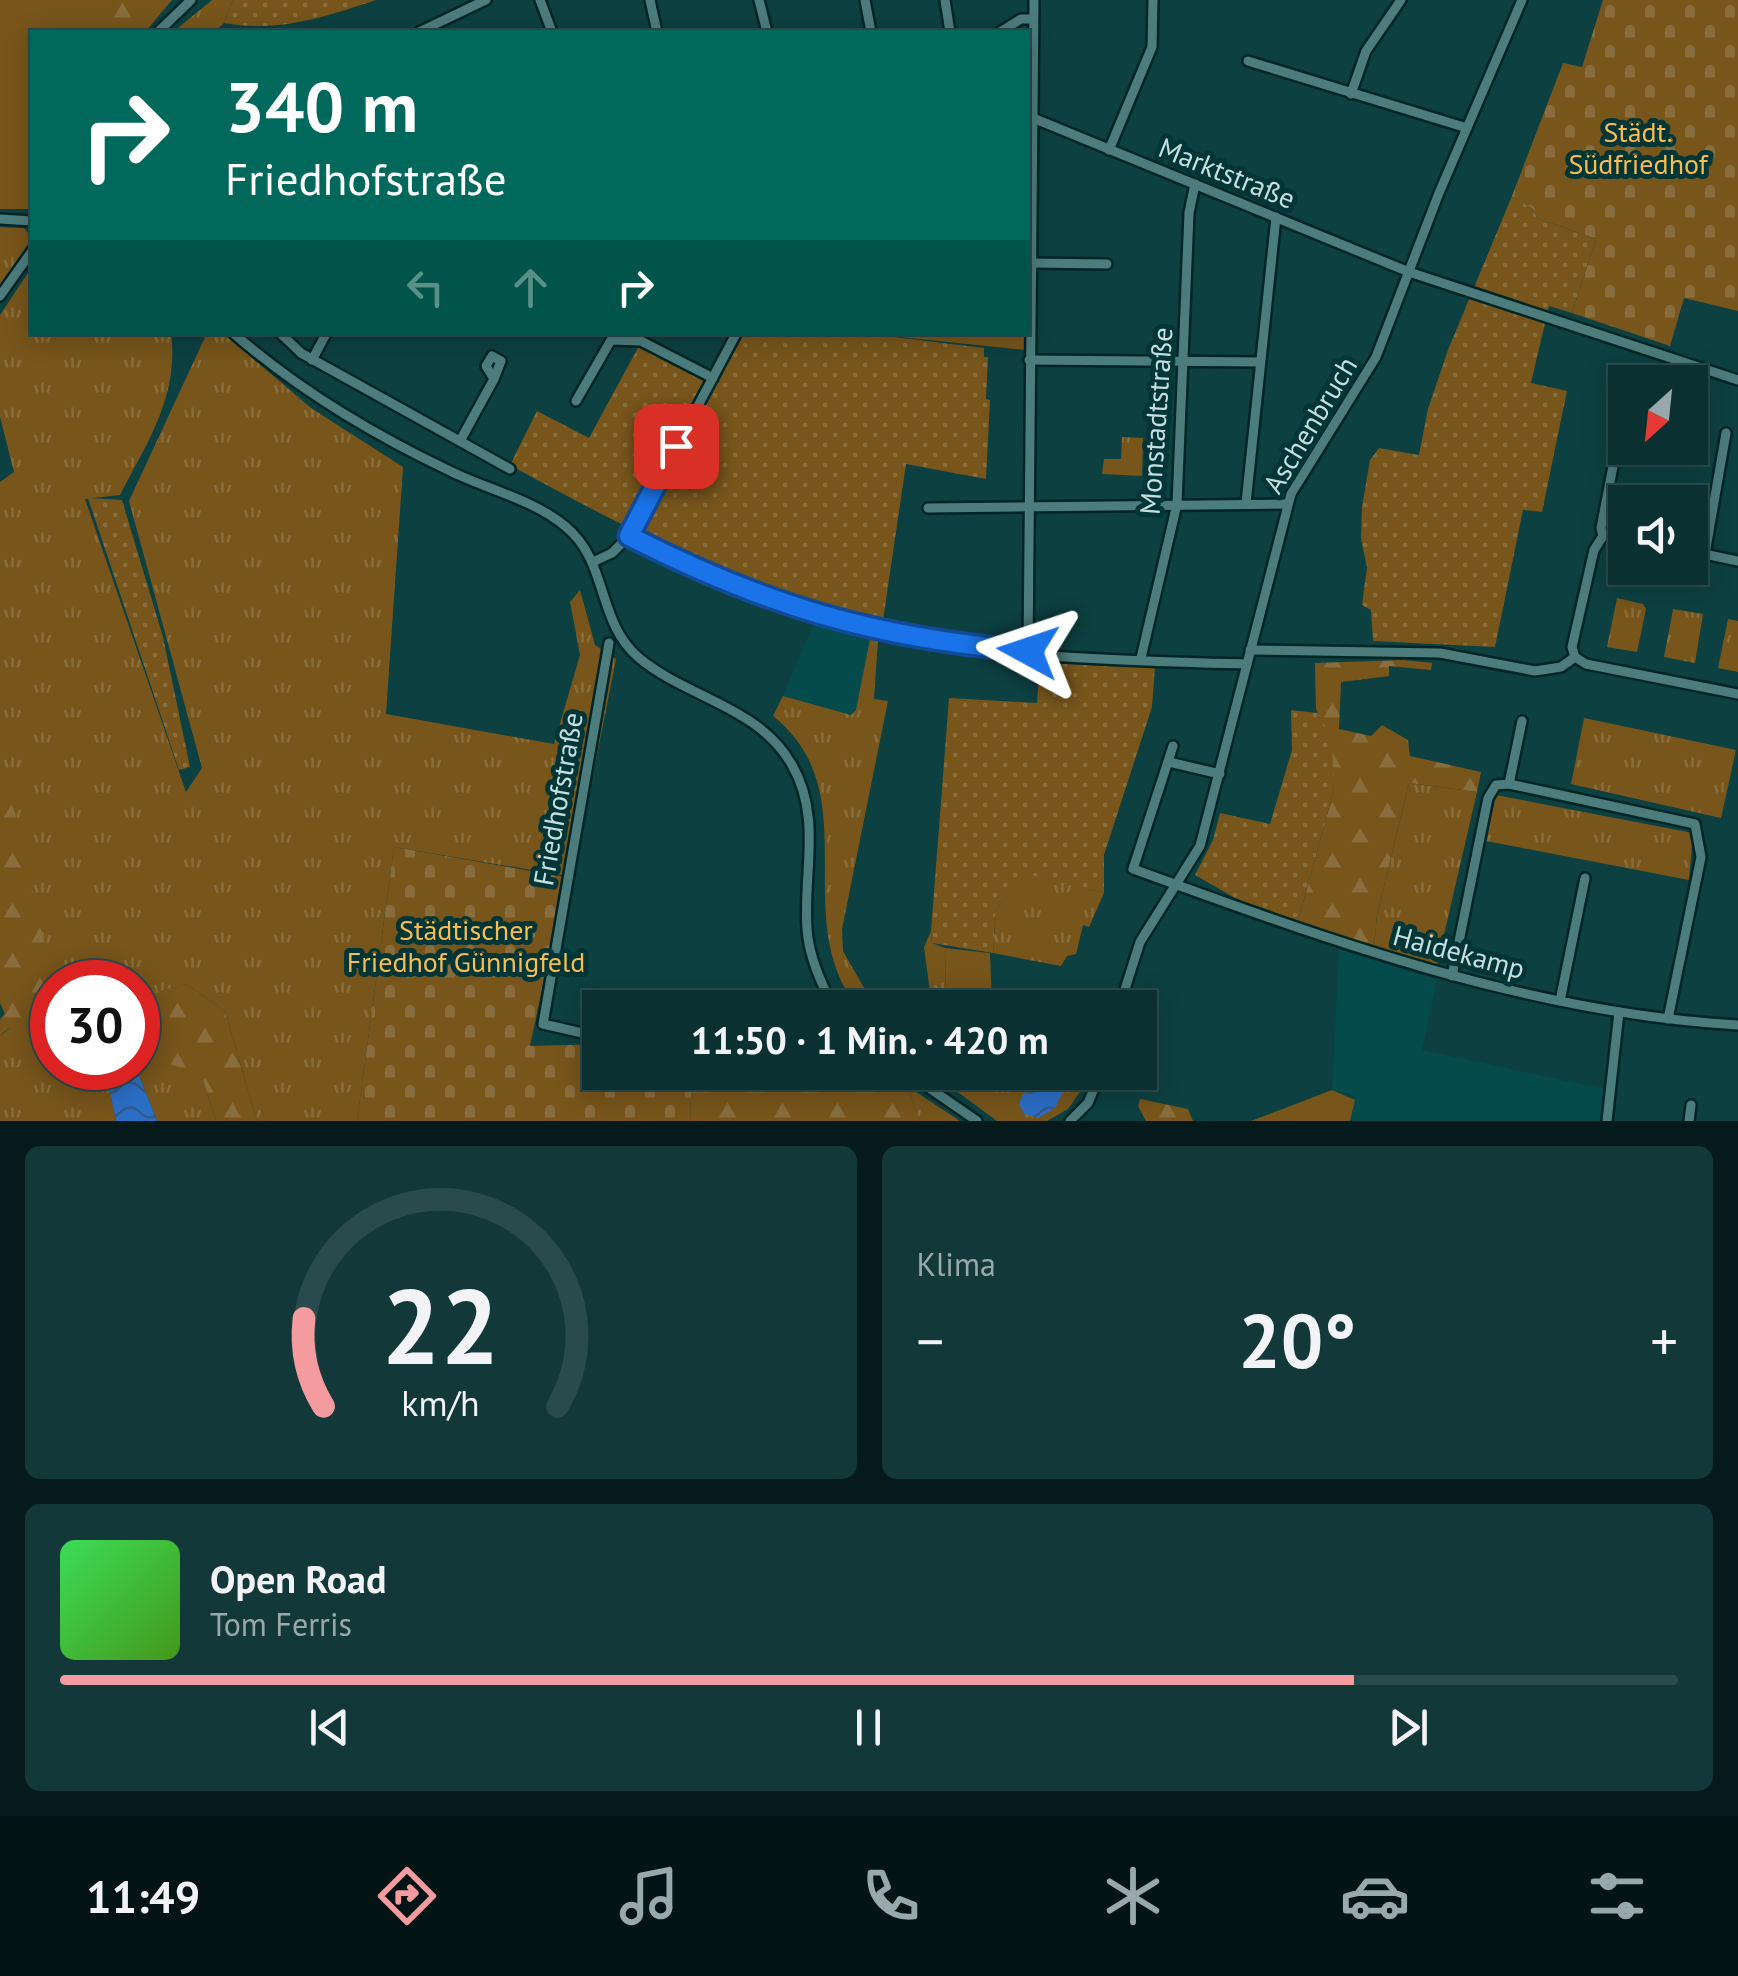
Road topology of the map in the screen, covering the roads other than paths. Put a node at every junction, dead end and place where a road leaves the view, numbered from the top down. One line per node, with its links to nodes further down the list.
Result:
1 (191, 0): 14 (street)
2 (486, 0): 13 (street)
3 (540, 0): 17 (street)
4 (650, 0): 18 (street)
5 (759, 0): 19 (street)
6 (866, 0): 20 (street)
7 (945, 0): 21 (street)
8 (1034, 0): 12 (street)
9 (1153, 0): 27 (street)
10 (1401, 0): 24 (street)
11 (1522, 0): 26 (street, Aschenbruch)
12 (1032, 19): 22 (street); 25 (street)
13 (446, 20): 15 (street); 16 (street)
14 (160, 30)
15 (424, 30)
16 (448, 30)
17 (551, 30)
18 (658, 30)
19 (766, 30)
20 (872, 30)
21 (950, 30)
22 (1003, 30)
23 (1248, 61): 24 (street)
24 (1352, 94): 26 (street)
25 (1030, 117): 27 (street, Marktstraße); 33 (street)
26 (1467, 128): 35 (street, Aschenbruch)
27 (1109, 150): 28 (street, Marktstraße)
28 (1195, 184): 29 (street, Marktstraße); 44 (street, Monstadtstraße)
29 (1276, 217): 35 (street, Marktstraße); 45 (street)
30 (0, 219): 31 (street)
31 (30, 221)
32 (30, 254): 36 (street)
33 (1030, 264): 34 (street)
34 (1107, 264)
35 (1408, 272): 48 (street); 56 (street, Aschenbruch)
36 (0, 296)
37 (236, 335): 65 (street)
38 (283, 335): 42 (street)
39 (325, 335): 42 (street)
40 (735, 335): 46 (street)
41 (1029, 335): 43 (street)
42 (312, 360): 51 (street)
43 (1029, 360): 44 (street); 57 (street)
44 (1183, 362): 45 (street); 55 (street, Monstadtstraße)
45 (1260, 362): 54 (street)
46 (712, 378): 49 (street); 59 (street)
47 (494, 379): 51 (street)
48 (1738, 380)
49 (576, 400)
50 (1726, 433): 62 (street)
51 (460, 441): 53 (street)
52 (1614, 465): 60 (street)
53 (510, 469)
54 (1246, 503): 55 (street); 56 (street)
55 (1177, 504): 57 (street); 70 (street, Monstadtstraße)
56 (1287, 504): 67 (street, Aschenbruch)
57 (1028, 506): 58 (street); 68 (street)
58 (928, 508)
59 (629, 536): 65 (street); 68 (street)
60 (1603, 536): 61 (street); 69 (street)
61 (1608, 536)
62 (1708, 537)
63 (1708, 555): 64 (street)
64 (1738, 561)
65 (594, 562): 81 (street)
66 (609, 643): 87 (street, Friedhofstraße)
67 (1250, 650): 69 (street); 71 (street, Aschenbruch)
68 (1028, 651): 70 (street)
69 (1575, 657): 72 (street)
70 (1141, 658): 71 (street)
71 (1247, 664): 76 (street, Aschenbruch)
72 (1738, 694)
73 (1522, 721): 77 (street)
74 (1174, 746): 75 (street)
75 (1169, 762): 76 (street); 79 (street, Haidekamp)
76 (1220, 774): 79 (street, Aschenbruch)
77 (1509, 784): 80 (street); 85 (street)
78 (1585, 878): 83 (street)
79 (1176, 885): 80 (street, Haidekamp); 82 (street, Aschenbruch)
80 (1452, 976): 83 (street, Haidekamp)
81 (827, 990)
82 (1125, 990)
83 (1560, 1001): 84 (street, Haidekamp)
84 (1619, 1012): 85 (street, Haidekamp); 93 (street)
85 (1668, 1018): 86 (street, Haidekamp)
86 (1738, 1025)
87 (582, 1033)
88 (932, 1090): 92 (street)
89 (1092, 1090): 91 (street)
90 (1691, 1105): 94 (street)
91 (1076, 1119)
92 (977, 1121)
93 (1607, 1121)
94 (1689, 1121)

